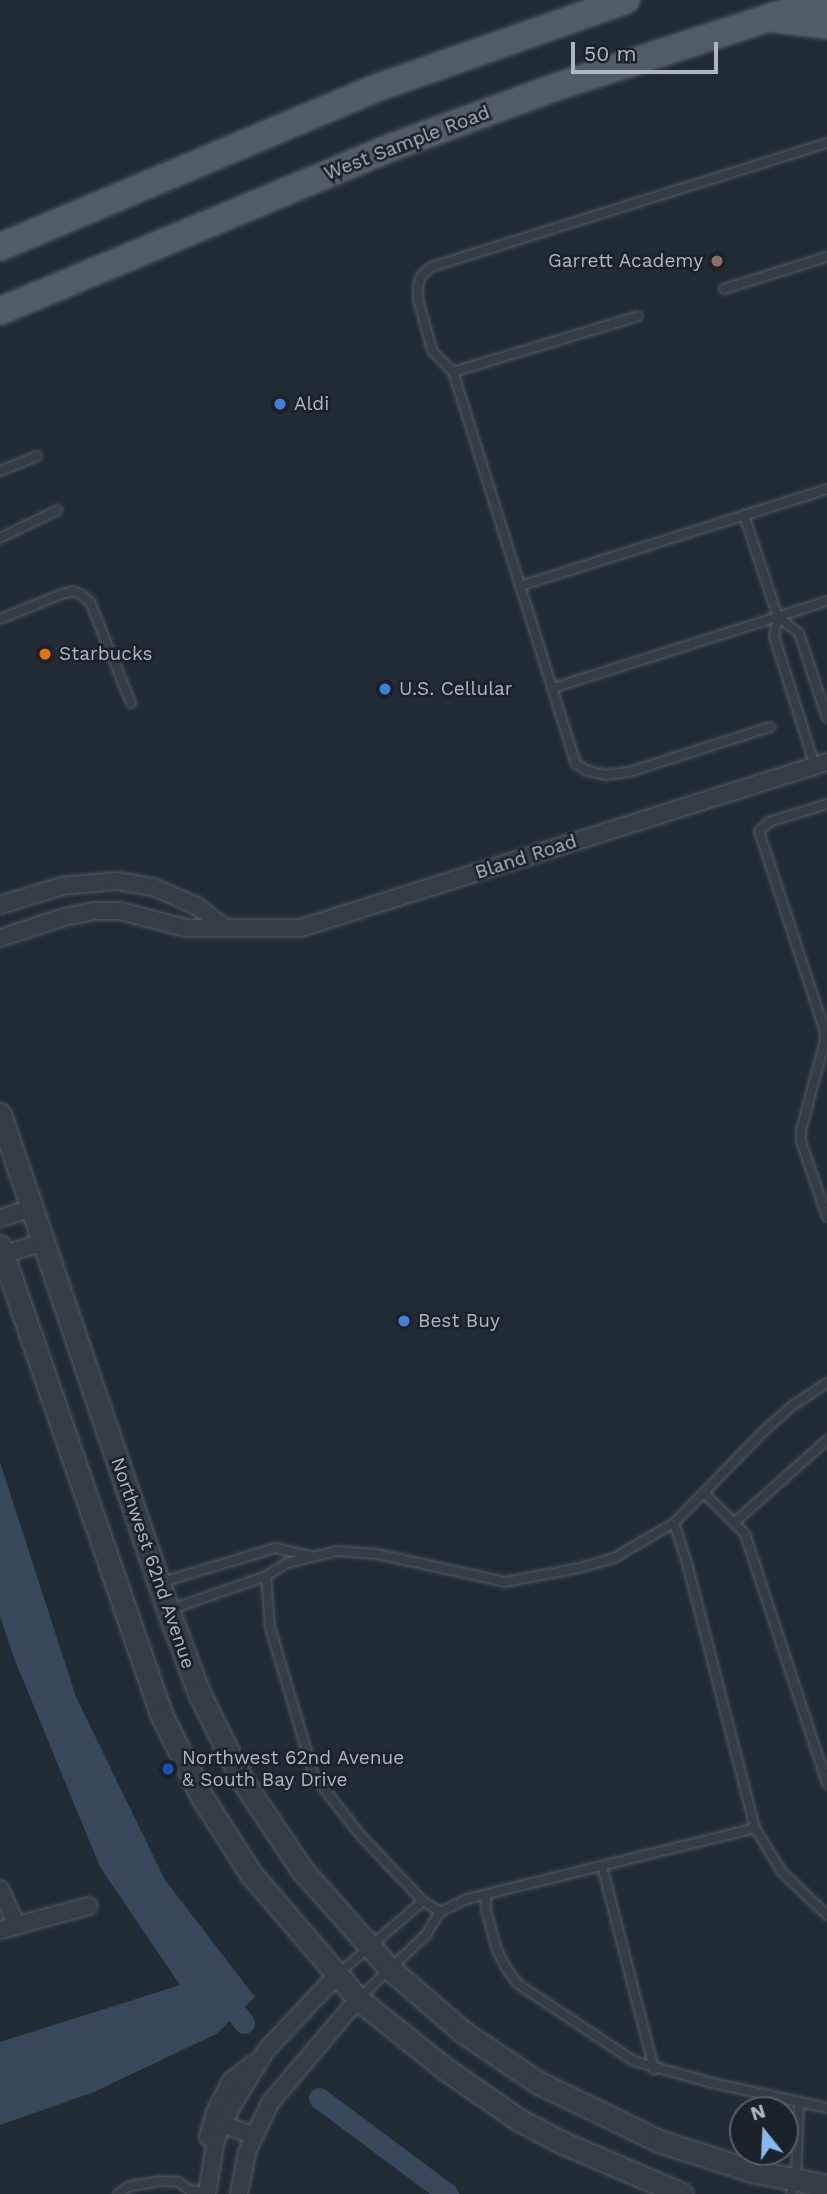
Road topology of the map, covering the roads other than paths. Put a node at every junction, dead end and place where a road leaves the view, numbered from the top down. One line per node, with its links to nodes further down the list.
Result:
1 (626, 0): 6 (main road)
2 (823, 0): 3 (main road, West Sample Road)
3 (767, 18): 4 (main road); 9 (main road, West Sample Road)
4 (827, 25)
5 (827, 143): 11 (lane)
6 (0, 247)
7 (827, 257): 8 (lane)
8 (724, 289)
9 (0, 311)
10 (638, 316): 11 (lane)
11 (453, 372): 18 (lane)
12 (37, 456): 13 (lane)
13 (0, 471)
14 (827, 489): 16 (lane)
15 (58, 510): 17 (lane)
16 (744, 515): 18 (lane); 20 (lane)
17 (0, 538)
18 (520, 586): 22 (lane)
19 (827, 601): 20 (lane)
20 (778, 617): 22 (lane); 24 (lane); 26 (lane)
21 (0, 619): 23 (lane)
22 (553, 688): 25 (lane)
23 (131, 703)
24 (827, 718)
25 (770, 727)
26 (821, 764): 29 (street, Bland Road)
27 (827, 804): 33 (lane)
28 (0, 905): 29 (street)
29 (223, 926): 30 (street, Bland Road)
30 (0, 937)
31 (0, 1114): 32 (street, Northwest 62nd Avenue)
32 (32, 1208): 34 (street); 35 (street, Northwest 62nd Avenue)
33 (827, 1217)
34 (0, 1218)
35 (43, 1242): 36 (street); 44 (street, Northwest 62nd Avenue)
36 (1, 1252): 59 (street)
37 (827, 1383): 39 (lane)
38 (827, 1440): 41 (lane)
39 (705, 1494): 40 (lane); 41 (lane)
40 (674, 1523): 42 (lane); 47 (lane)
41 (734, 1523): 46 (lane)
42 (314, 1557): 43 (lane); 44 (lane)
43 (266, 1576): 45 (lane); 51 (lane)
44 (159, 1583): 45 (street, Northwest 62nd Avenue)
45 (168, 1610): 57 (street, Northwest 62nd Avenue)
46 (827, 1784)
47 (755, 1828): 48 (lane); 54 (lane)
48 (602, 1866): 50 (lane); 61 (lane)
49 (0, 1889): 55 (street)
50 (486, 1894): 53 (lane); 61 (lane)
51 (423, 1901): 53 (lane); 57 (lane)
52 (89, 1906): 55 (street)
53 (440, 1912): 58 (lane)
54 (827, 1915)
55 (17, 1926): 56 (street)
56 (0, 1930)
57 (368, 1945): 58 (street, Northwest 62nd Avenue); 59 (lane)
58 (389, 1968): 60 (lane); 69 (street, Northwest 62nd Avenue)
59 (337, 1975): 60 (street); 65 (street)
60 (358, 1999): 66 (street); 74 (street)
61 (654, 2068): 62 (lane)
62 (773, 2096)
63 (799, 2102): 64 (lane)
64 (827, 2108)
65 (217, 2122): 66 (street); 71 (street)
66 (253, 2135): 73 (street)
67 (795, 2166): 69 (lane)
68 (827, 2186): 69 (street, Northwest 62nd Avenue)
69 (793, 2188)
70 (186, 2192): 71 (lane); 72 (lane)
71 (212, 2193)
72 (118, 2194)
73 (239, 2194)
74 (682, 2194)

